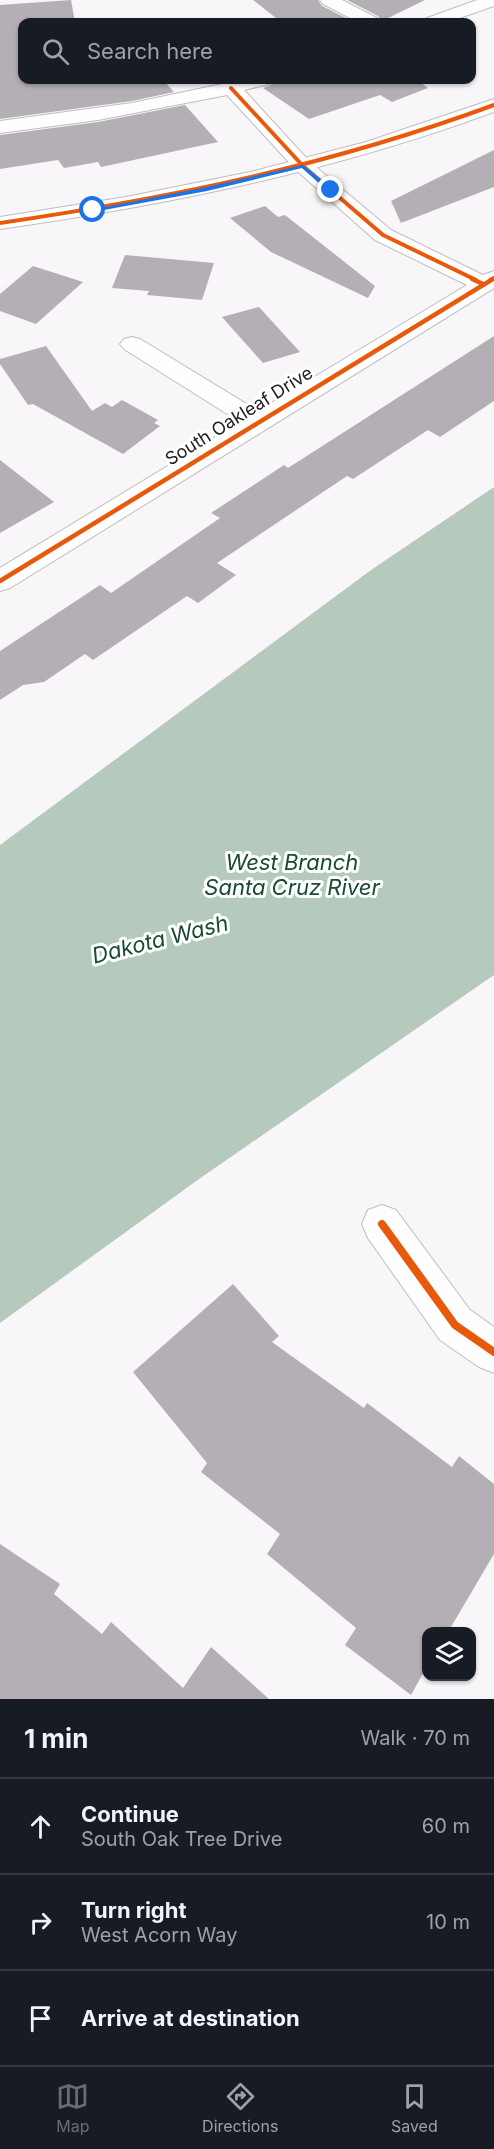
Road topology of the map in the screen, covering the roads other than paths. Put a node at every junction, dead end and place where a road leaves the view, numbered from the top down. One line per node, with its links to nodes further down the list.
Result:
1 (329, 0): 3 (street)
2 (493, 0): 4 (street)
3 (363, 18)
4 (444, 18)
5 (246, 84): 6 (street)
6 (231, 88): 8 (street); 9 (street)
7 (494, 105): 9 (street)
8 (0, 127)
9 (303, 166): 10 (street); 11 (street)
10 (0, 223)
11 (488, 281): 13 (street, South Oakleaf Drive)
12 (132, 344): 13 (street)
13 (258, 422): 14 (street, South Oakleaf Drive)
14 (0, 581)
15 (382, 1224): 16 (street)
16 (494, 1352)

